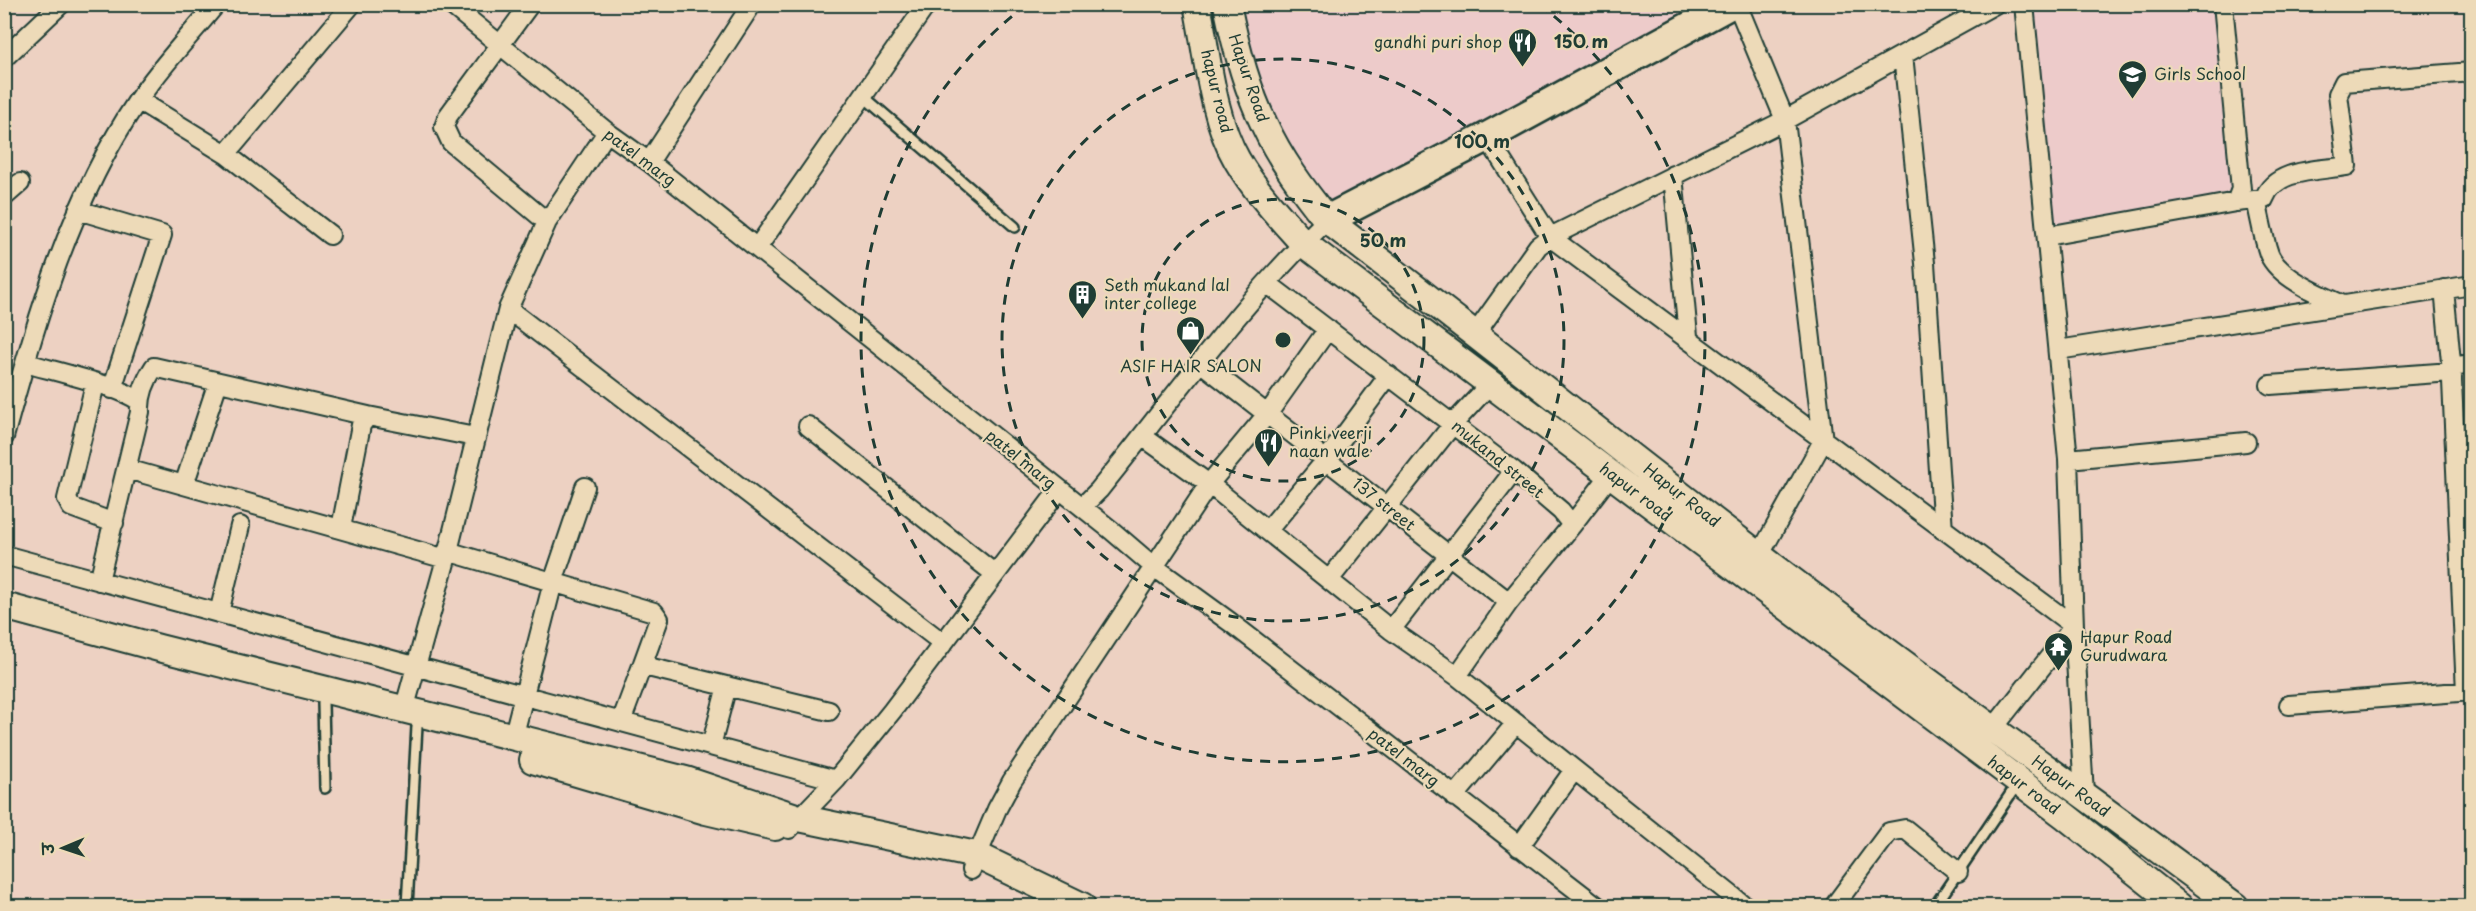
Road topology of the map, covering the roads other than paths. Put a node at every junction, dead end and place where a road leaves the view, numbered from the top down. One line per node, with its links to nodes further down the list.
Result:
1 (216, 4): 20 (street)
2 (352, 4): 24 (street)
3 (450, 4): 15 (street, patel marg)
4 (530, 4): 15 (street)
5 (752, 4): 25 (street)
6 (927, 4): 19 (street)
7 (1197, 4): 38 (main road, hapur road)
8 (1227, 4): 32 (main road, Hapur Road)
9 (1731, 4): 23 (main road)
10 (1737, 4): 21 (street)
11 (1995, 4): 16 (street)
12 (2024, 4): 36 (street)
13 (2223, 4): 30 (street)
14 (55, 7): 17 (street)
15 (502, 46): 22 (street, patel marg); 33 (street)
16 (1903, 56): 21 (street); 84 (street)
17 (4, 58)
18 (2472, 72): 29 (street)
19 (863, 96): 34 (lane); 39 (street)
20 (138, 100): 24 (street); 31 (street)
21 (1785, 120): 26 (street); 66 (street)
22 (607, 132): 25 (street, patel marg); 33 (street)
23 (1487, 137): 32 (main road); 37 (street)
24 (226, 154): 35 (street)
25 (649, 162): 39 (street, patel marg)
26 (1673, 175): 37 (street); 47 (street)
27 (20, 183): 28 (street)
28 (4, 197)
29 (2256, 200): 30 (street); 43 (street)
30 (2236, 202): 36 (street)
31 (78, 210): 50 (street); 57 (street)
32 (1327, 220): 38 (street); 46 (main road, Hapur Road)
33 (547, 222): 44 (street)
34 (1015, 227)
35 (330, 235)
36 (2047, 236): 48 (street)
37 (1550, 237): 46 (street); 47 (street)
38 (1303, 243): 40 (street); 55 (main road, hapur road)
39 (757, 248): 76 (street, patel marg)
40 (1268, 284): 45 (street, mukand street); 49 (street)
41 (2472, 285): 42 (street)
42 (2444, 289): 43 (street); 52 (street)
43 (2342, 304): 48 (street)
44 (508, 309): 65 (street); 100 (street)
45 (1328, 329): 53 (street, mukand street); 59 (street)
46 (1476, 333): 88 (main road, Hapur Road)
47 (1688, 336): 66 (street)
48 (2058, 351): 68 (street)
49 (1200, 362): 59 (street, 137 street); 63 (street)
50 (26, 363): 57 (street); 64 (street)
51 (2472, 364): 52 (street)
52 (2452, 372): 56 (street); 105 (street)
53 (1389, 375): 61 (street, mukand street); 69 (street)
54 (218, 382): 58 (street); 60 (street); 74 (street)
55 (1490, 384): 61 (street); 72 (main road, hapur road)
56 (2270, 385)
57 (104, 387): 58 (street); 79 (street)
58 (140, 402): 70 (street)
59 (1269, 412): 69 (street, 137 street); 73 (street)
60 (368, 416): 65 (street); 82 (street)
61 (1453, 424): 71 (street, mukand street); 77 (street)
62 (808, 426): 90 (street)
63 (1142, 436): 73 (street); 78 (street)
64 (4, 437)
65 (475, 437): 86 (street)
66 (1823, 441): 84 (street); 88 (street)
67 (2246, 442): 68 (street)
68 (2068, 459): 98 (street)
69 (1326, 460): 77 (street, 137 street); 83 (street)
70 (127, 468): 74 (street); 79 (street)
71 (1514, 471): 80 (street, mukand street); 87 (street)
72 (1611, 474): 80 (street); 118 (main road, hapur road)
73 (1209, 484): 83 (street); 89 (street)
74 (184, 485): 82 (street)
75 (585, 487): 93 (street)
76 (1059, 490): 78 (street, patel marg); 90 (street)
77 (1387, 506): 87 (street, 137 street); 91 (street)
78 (1082, 507): 89 (street, patel marg)
79 (114, 523): 92 (street)
80 (1572, 525): 94 (street)
81 (240, 526): 96 (street)
82 (341, 528): 86 (street)
83 (1268, 530): 91 (street)
84 (1943, 530): 98 (street)
85 (4, 555): 92 (street)
86 (446, 555): 93 (street); 102 (street)
87 (1449, 555): 94 (street, 137 street); 99 (street)
88 (1759, 556): 113 (main road, Hapur Road)
89 (1153, 566): 121 (street, patel marg); 124 (street)
90 (995, 574): 100 (street)
91 (1329, 580): 99 (street)
92 (99, 581): 96 (street)
93 (553, 582): 101 (street); 106 (street)
94 (1509, 602): 103 (street)
95 (4, 606): 110 (main road)
96 (219, 613): 102 (street)
97 (4, 622): 107 (main road)
98 (2074, 626): 113 (street); 120 (street)
99 (1391, 630): 103 (street)
100 (943, 643): 117 (street)
101 (643, 663): 104 (street); 111 (street)
102 (416, 667): 106 (street); 110 (street)
103 (1457, 675): 112 (street)
104 (727, 686): 109 (street); 115 (street)
105 (2469, 692): 108 (street)
106 (525, 696): 111 (street); 114 (street)
107 (322, 703): 110 (main road); 119 (lane)
108 (2289, 705)
109 (829, 711)
110 (410, 718): 114 (main road); 122 (main road); 127 (lane)
111 (621, 722): 115 (street)
112 (1516, 723): 116 (street); 121 (street)
113 (1992, 730): 120 (main road, Hapur Road)
114 (513, 738): 122 (main road)
115 (711, 746): 117 (street)
116 (1574, 770): 123 (street); 131 (street)
117 (836, 780): 122 (street)
118 (2019, 782): 125 (lane); 126 (main road, hapur road)
119 (325, 788)
120 (2084, 794): 134 (main road, Hapur Road)
121 (1454, 796): 123 (street, patel marg)
122 (794, 824): 124 (main road)
123 (1519, 847): 130 (street, patel marg)
124 (973, 862): 128 (main road); 129 (main road)
125 (1958, 872): 132 (street); 133 (lane)
126 (2168, 901)
127 (407, 906)
128 (1054, 906)
129 (1082, 906)
130 (1597, 906)
131 (1745, 906)
132 (1834, 906)
133 (1935, 906)
134 (2235, 906)

